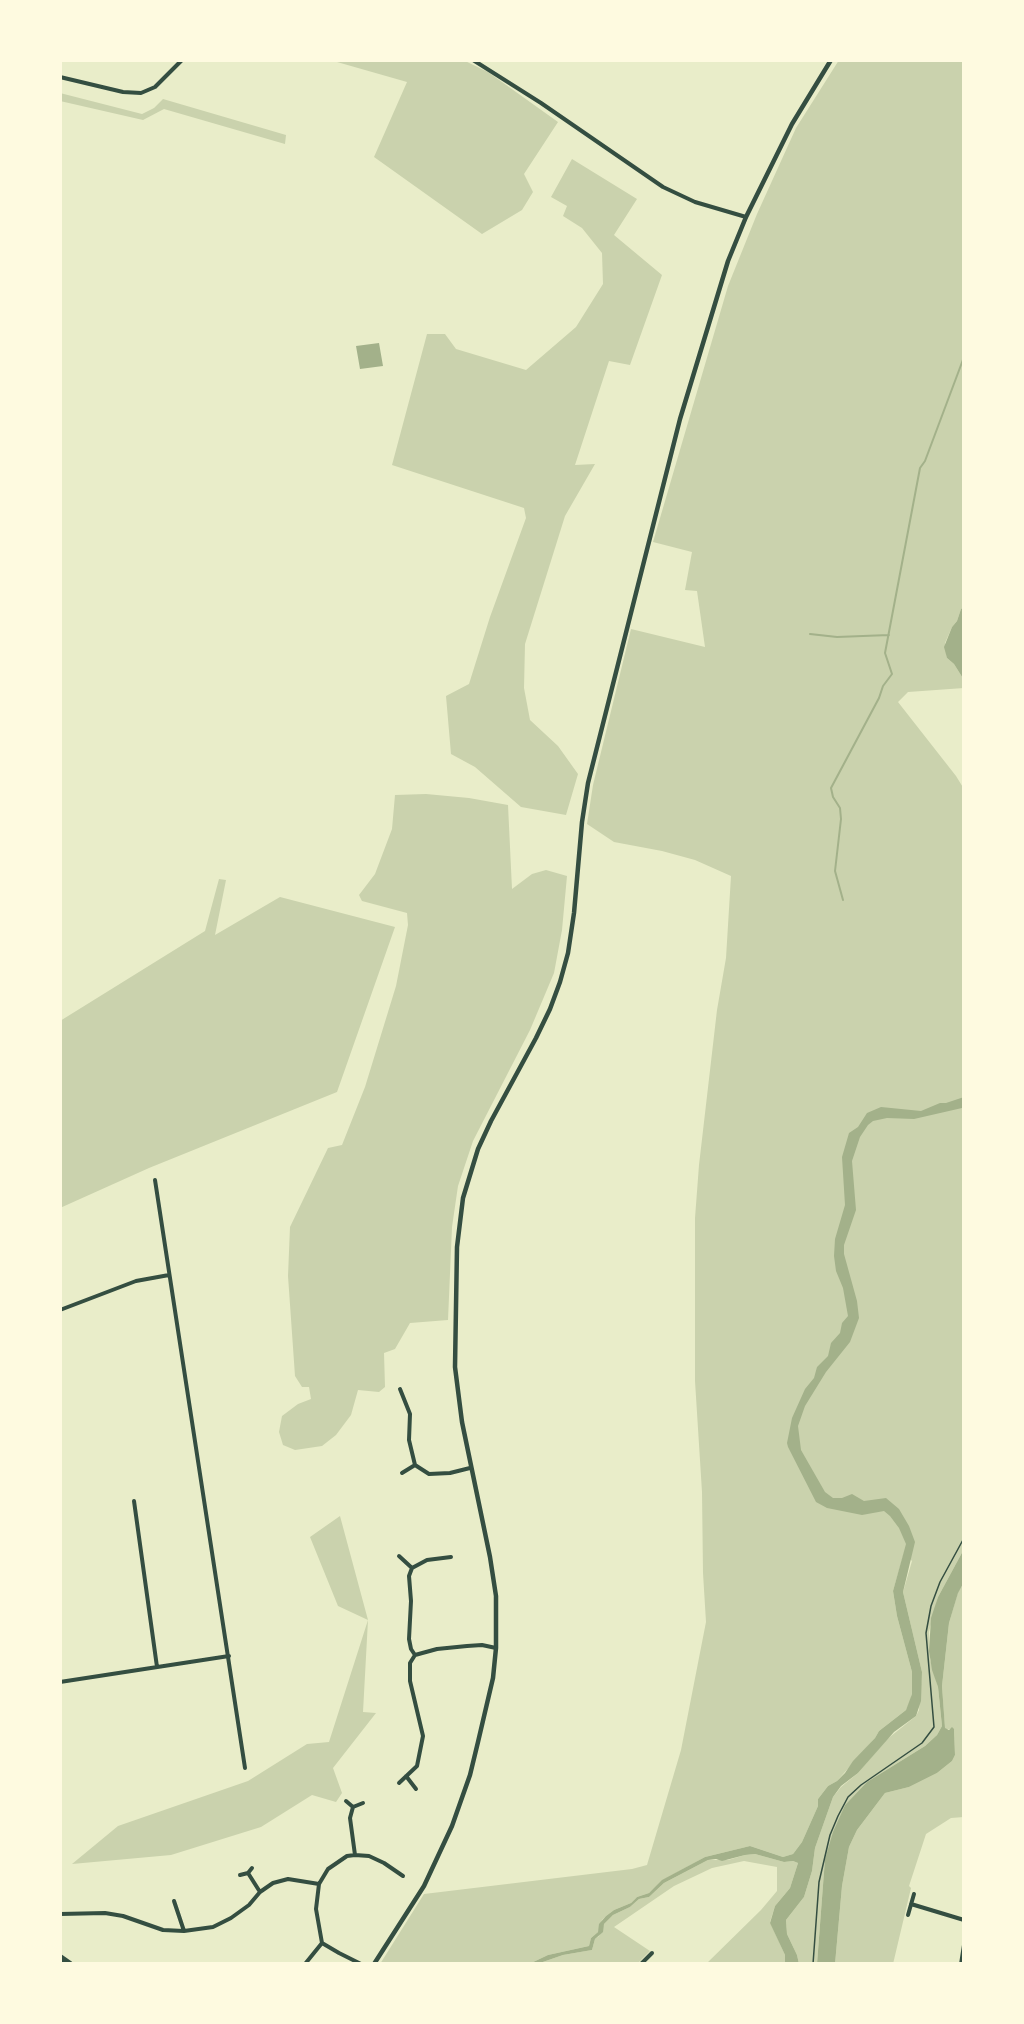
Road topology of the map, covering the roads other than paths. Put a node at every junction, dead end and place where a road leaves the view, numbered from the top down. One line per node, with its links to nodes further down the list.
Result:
1 (182, 60): 4 (street)
2 (473, 60): 5 (street)
3 (831, 60): 5 (street)
4 (60, 77)
5 (746, 217): 11 (street)
6 (155, 1180): 7 (street)
7 (169, 1275): 8 (street); 19 (street)
8 (60, 1310)
9 (400, 1389): 10 (street)
10 (415, 1465): 11 (street); 12 (street)
11 (470, 1468): 17 (street)
12 (402, 1473)
13 (134, 1501): 20 (street)
14 (399, 1556): 16 (street)
15 (451, 1557): 16 (street)
16 (412, 1568): 18 (street)
17 (496, 1648): 18 (street); 50 (street)
18 (415, 1655): 23 (street)
19 (229, 1656): 20 (street); 22 (street)
20 (157, 1667): 21 (street)
21 (60, 1682)
22 (245, 1768)
23 (406, 1776): 24 (street); 25 (street)
24 (399, 1783)
25 (416, 1789)
26 (346, 1801): 28 (street)
27 (363, 1803): 28 (street)
28 (353, 1807): 29 (street)
29 (355, 1855): 33 (street); 34 (street)
30 (252, 1868): 31 (street)
31 (248, 1873): 32 (street); 35 (street)
32 (240, 1875)
33 (403, 1876)
34 (319, 1884): 35 (street); 43 (street)
35 (260, 1892): 42 (street)
36 (914, 1894): 38 (street)
37 (174, 1901): 42 (street)
38 (911, 1904): 40 (street); 41 (street)
39 (60, 1914): 42 (street)
40 (908, 1915)
41 (964, 1920)
42 (184, 1932)
43 (322, 1942): 48 (street); 49 (street)
44 (964, 1945): 52 (street)
45 (652, 1953): 51 (street)
46 (60, 1957): 47 (highway)
47 (70, 1964)
48 (305, 1964)
49 (361, 1964)
50 (374, 1964)
51 (641, 1964)
52 (961, 1964)

